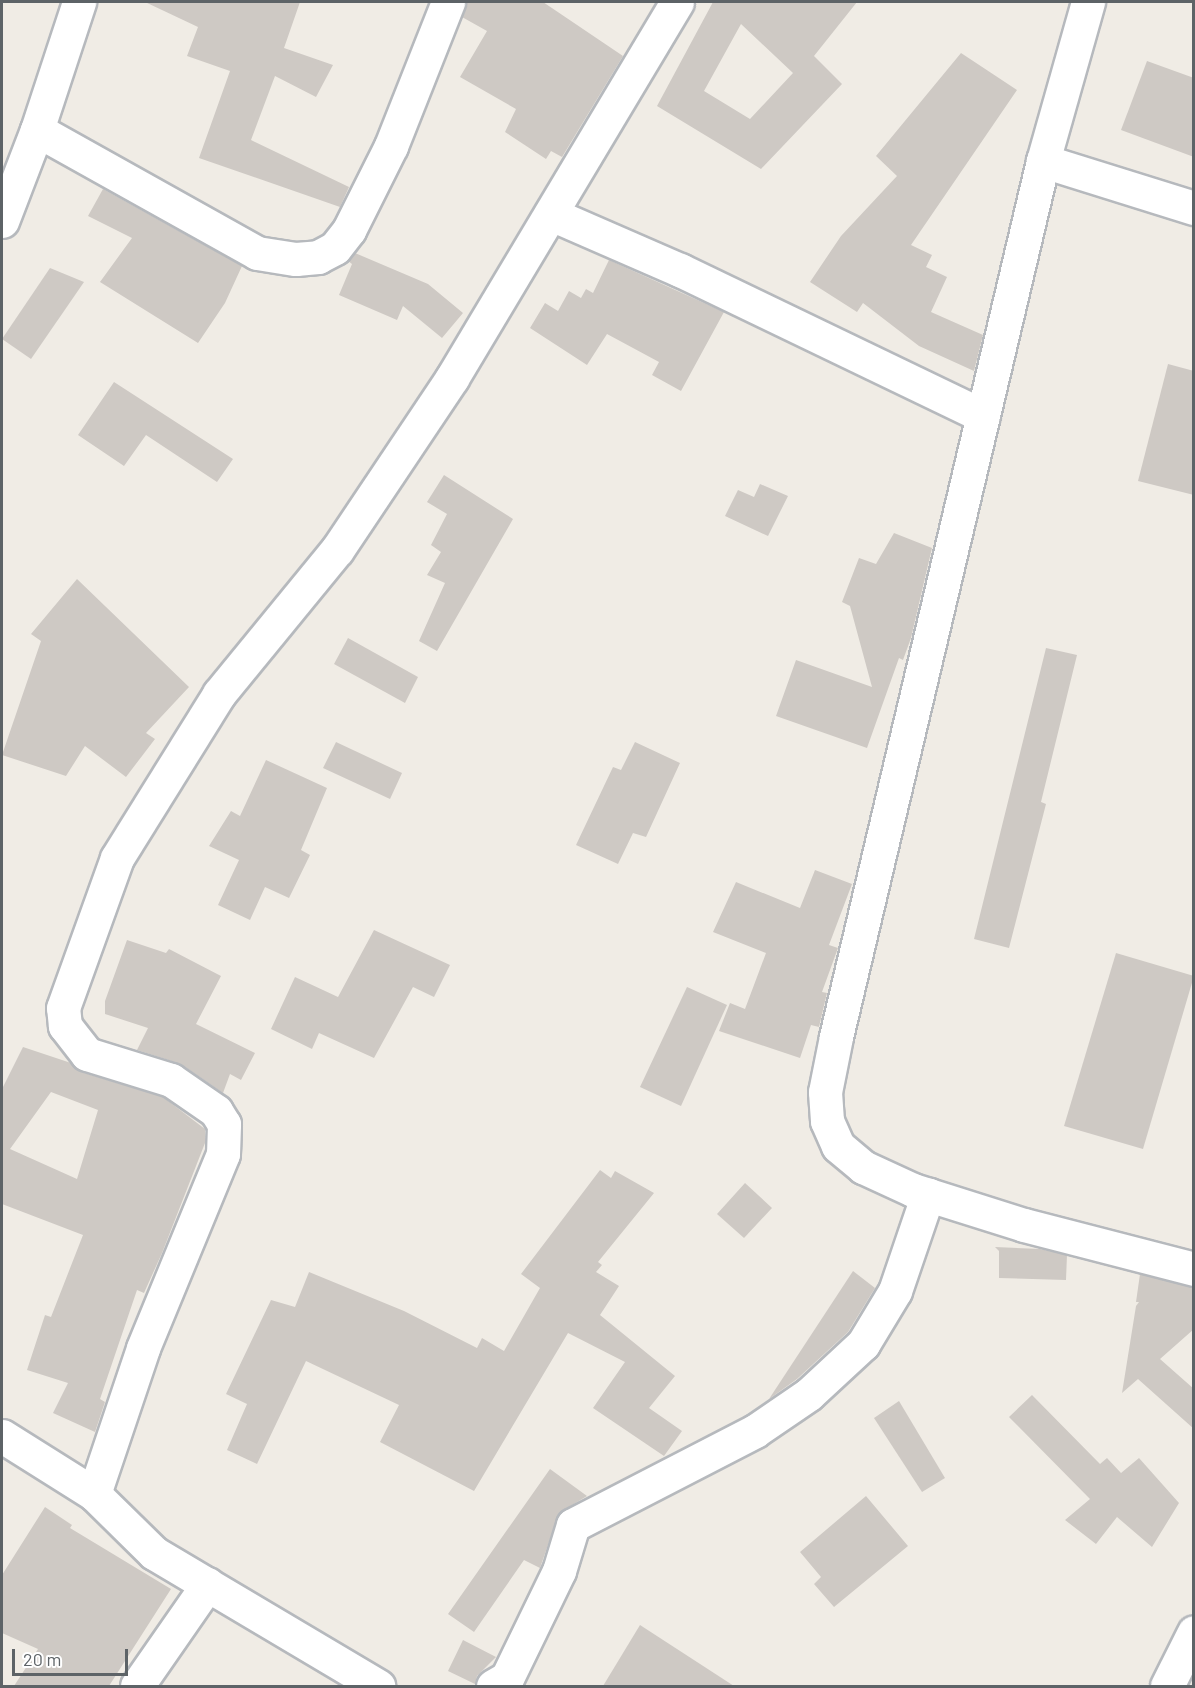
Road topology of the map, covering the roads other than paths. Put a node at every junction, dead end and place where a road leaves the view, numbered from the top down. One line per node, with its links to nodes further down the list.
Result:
1 (79, 2): 5 (street)
2 (448, 2): 5 (street)
3 (677, 2): 8 (street)
4 (1088, 2): 6 (street)
5 (38, 130): 9 (street)
6 (1043, 161): 7 (street); 10 (street)
7 (1194, 208)
8 (551, 214): 10 (street); 14 (street)
9 (2, 220)
10 (982, 416): 11 (street)
11 (928, 1194): 12 (street); 19 (street)
12 (1194, 1269)
13 (2, 1436): 14 (street)
14 (94, 1494): 15 (street)
15 (208, 1584): 17 (street); 18 (street)
16 (1194, 1632): 20 (street)
17 (137, 1686)
18 (378, 1686)
19 (493, 1686)
20 (1167, 1686)

